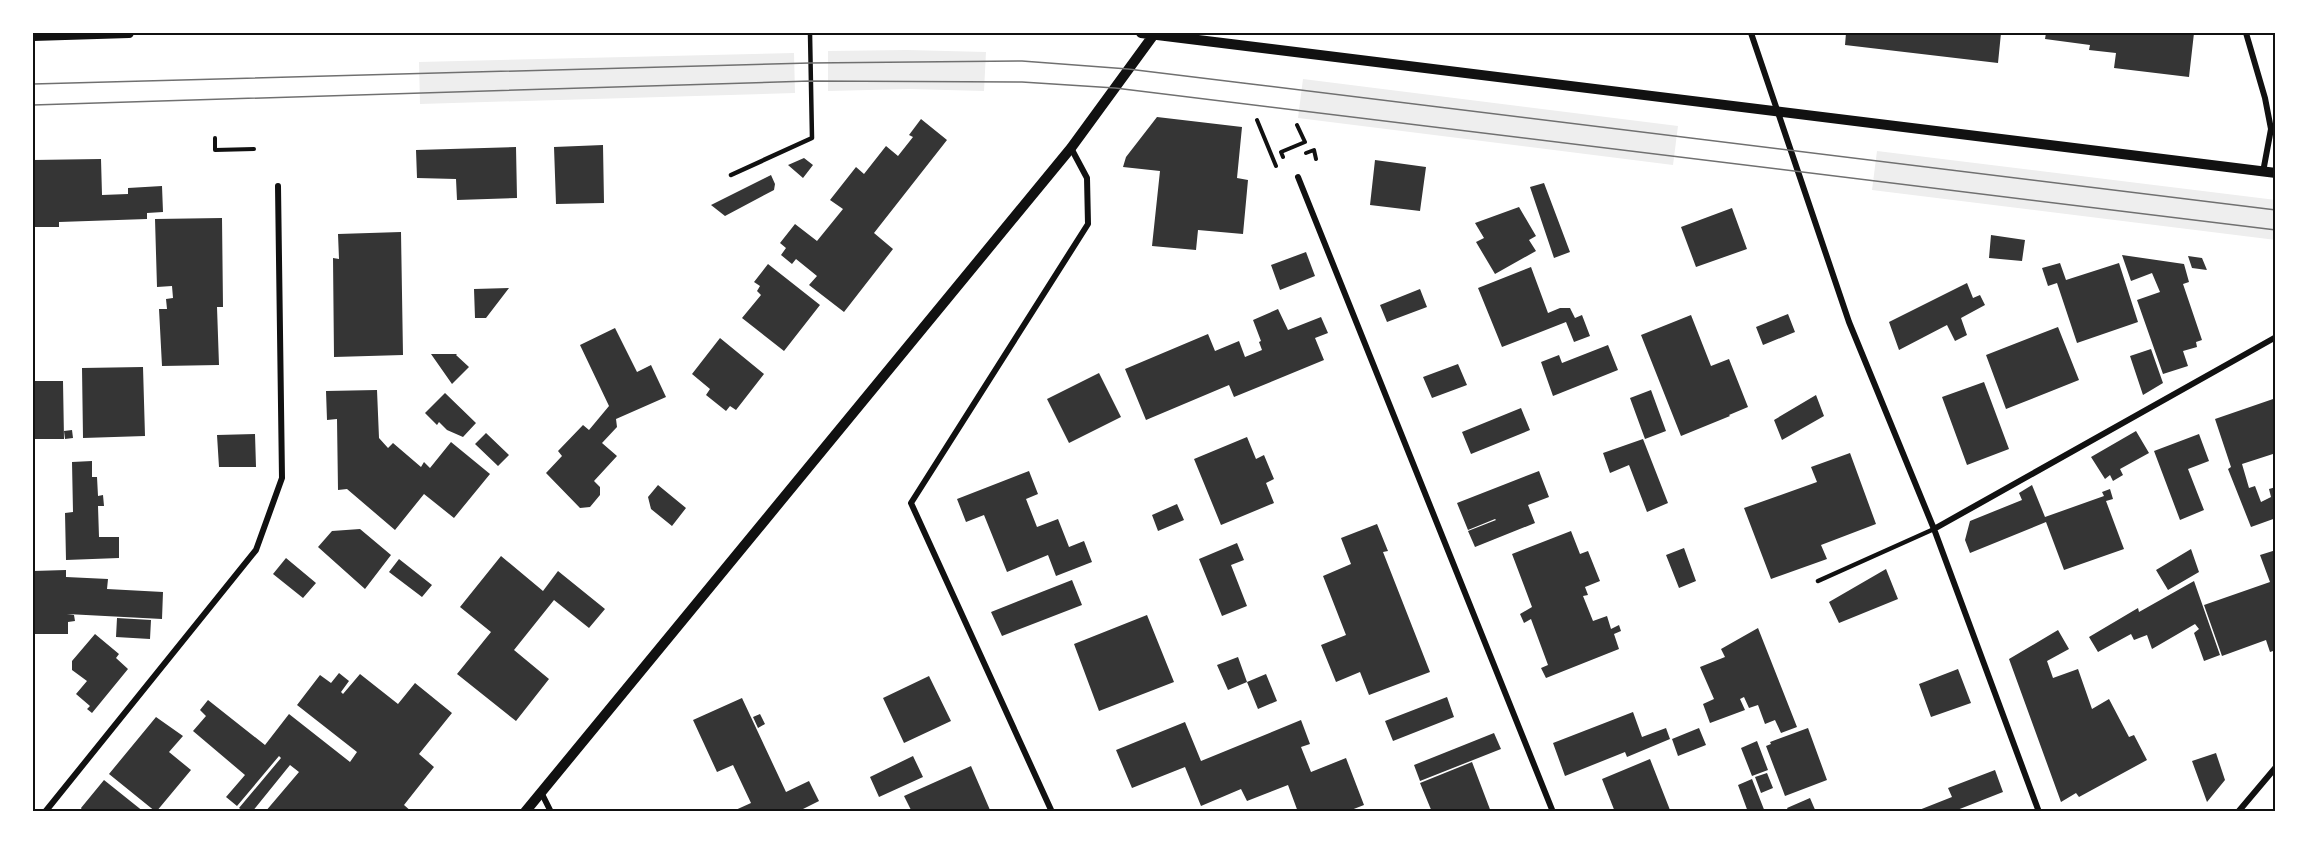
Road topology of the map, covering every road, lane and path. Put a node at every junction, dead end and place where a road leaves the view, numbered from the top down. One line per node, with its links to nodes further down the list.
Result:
1 (129, 33): 7 (street)
2 (810, 33): 15 (lane)
3 (1141, 33): 6 (street)
4 (1751, 33): 8 (street)
5 (2246, 33): 13 (street)
6 (1154, 34): 8 (street); 11 (street)
7 (33, 36)
8 (1777, 112): 13 (street); 19 (street)
9 (1257, 120): 16 (path)
10 (215, 138): 12 (path)
11 (1071, 148): 22 (street); 26 (street)
12 (254, 149)
13 (2263, 172): 14 (street)
14 (2276, 173)
15 (731, 175)
16 (1298, 177): 27 (street)
17 (278, 186): 23 (street)
18 (2276, 337): 19 (street)
19 (1934, 529): 20 (lane); 28 (street)
20 (1818, 581)
21 (2276, 767): 29 (street)
22 (541, 792): 24 (street); 25 (street)
23 (48, 810)
24 (525, 812)
25 (551, 812)
26 (1052, 812)
27 (1553, 812)
28 (2039, 812)
29 (2238, 812)

